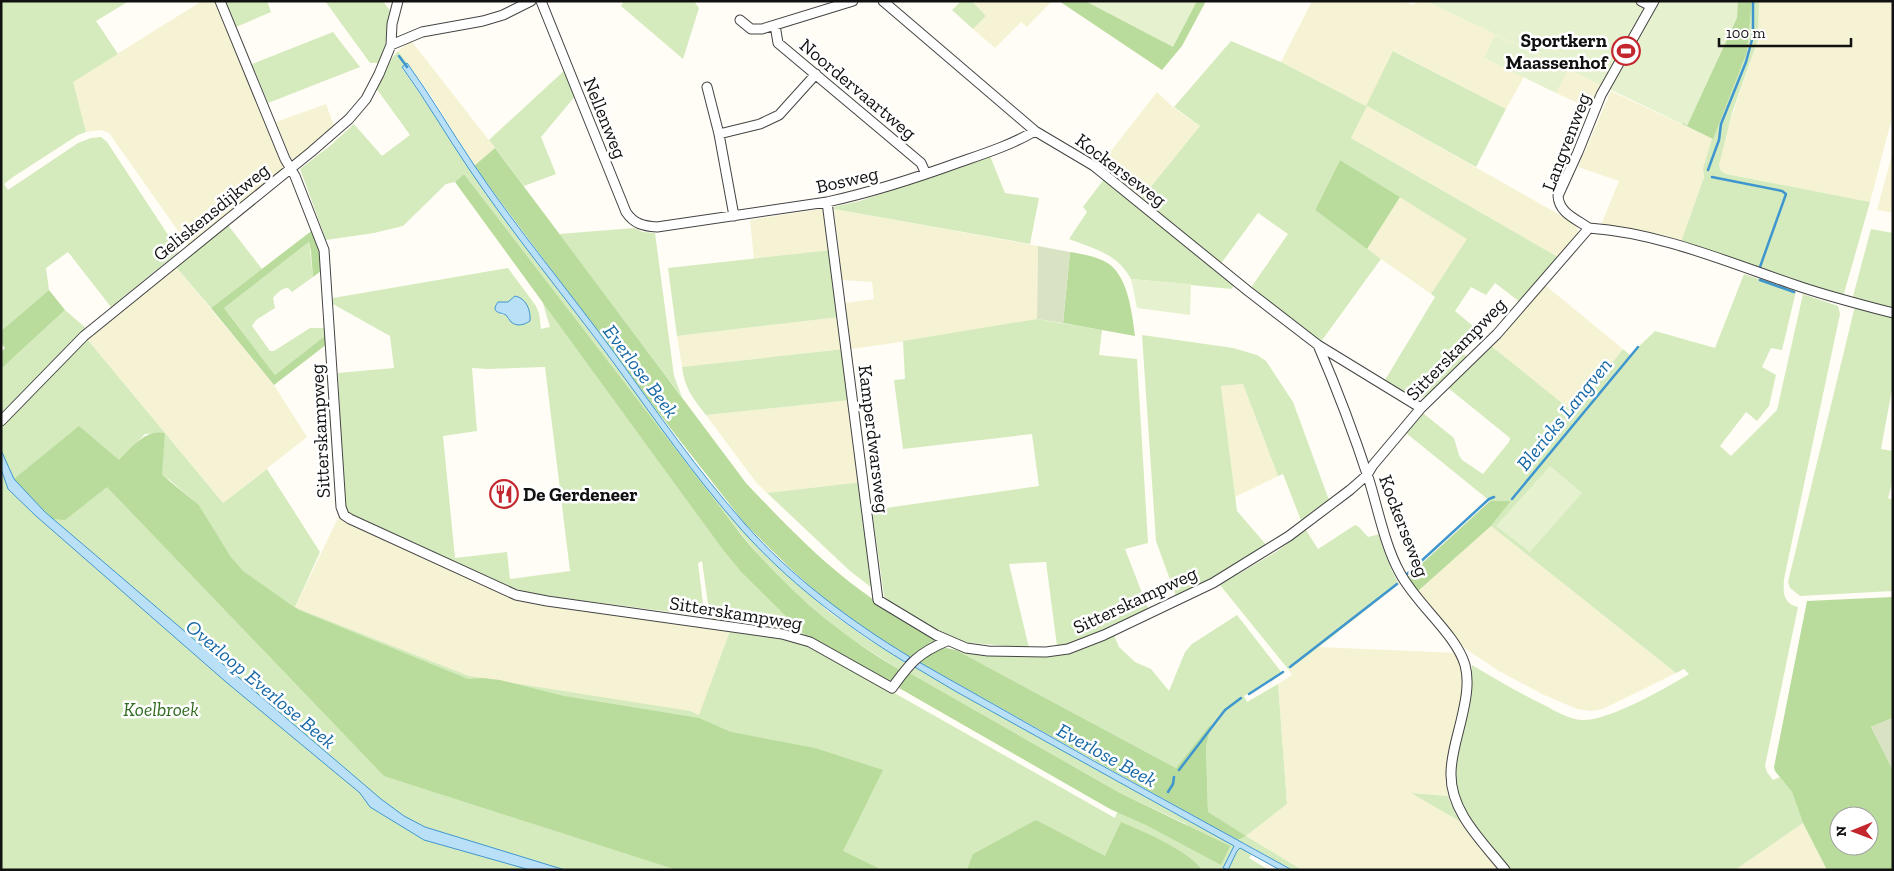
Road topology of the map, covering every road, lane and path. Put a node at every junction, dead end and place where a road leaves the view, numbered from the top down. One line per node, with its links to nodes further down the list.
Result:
1 (220, 1): 16 (street, Sitterskampweg)
2 (398, 1): 11 (street, Geliskensdijkweg)
3 (531, 1): 11 (street)
4 (541, 1): 20 (street, Nellenweg)
5 (853, 1): 10 (street, Noordervaartweg)
6 (882, 1): 14 (street, Kockerseweg)
7 (1641, 1): 8 (street, Langvenweg)
8 (1653, 4): 21 (street, Langvenweg)
9 (740, 20): 10 (street, Noordervaartweg)
10 (775, 25): 12 (street, Noordervaartweg)
11 (391, 45): 16 (street, Geliskensdijkweg)
12 (816, 74): 15 (street); 17 (street, Noordervaartweg)
13 (707, 87): 15 (street)
14 (1035, 131): 17 (street, Bosweg); 23 (street, Kockerseweg)
15 (719, 134): 19 (street)
16 (291, 168): 25 (street, Geliskensdijkweg); 27 (street, Sitterskampweg)
17 (926, 174): 18 (street, Bosweg)
18 (827, 202): 19 (street, Bosweg); 27 (street, Kamperdwarsweg)
19 (734, 216): 20 (street, Bosweg)
20 (657, 227)
21 (1589, 228): 22 (street); 24 (street, Sitterskampweg)
22 (1893, 313)
23 (1318, 345): 24 (street, Kockerseweg); 26 (street, Kockerseweg)
24 (1421, 408): 26 (street, Sitterskampweg)
25 (1, 422)
26 (1367, 475): 27 (street, Sitterskampweg); 28 (street, Kockerseweg)
27 (947, 640)
28 (1505, 870)

